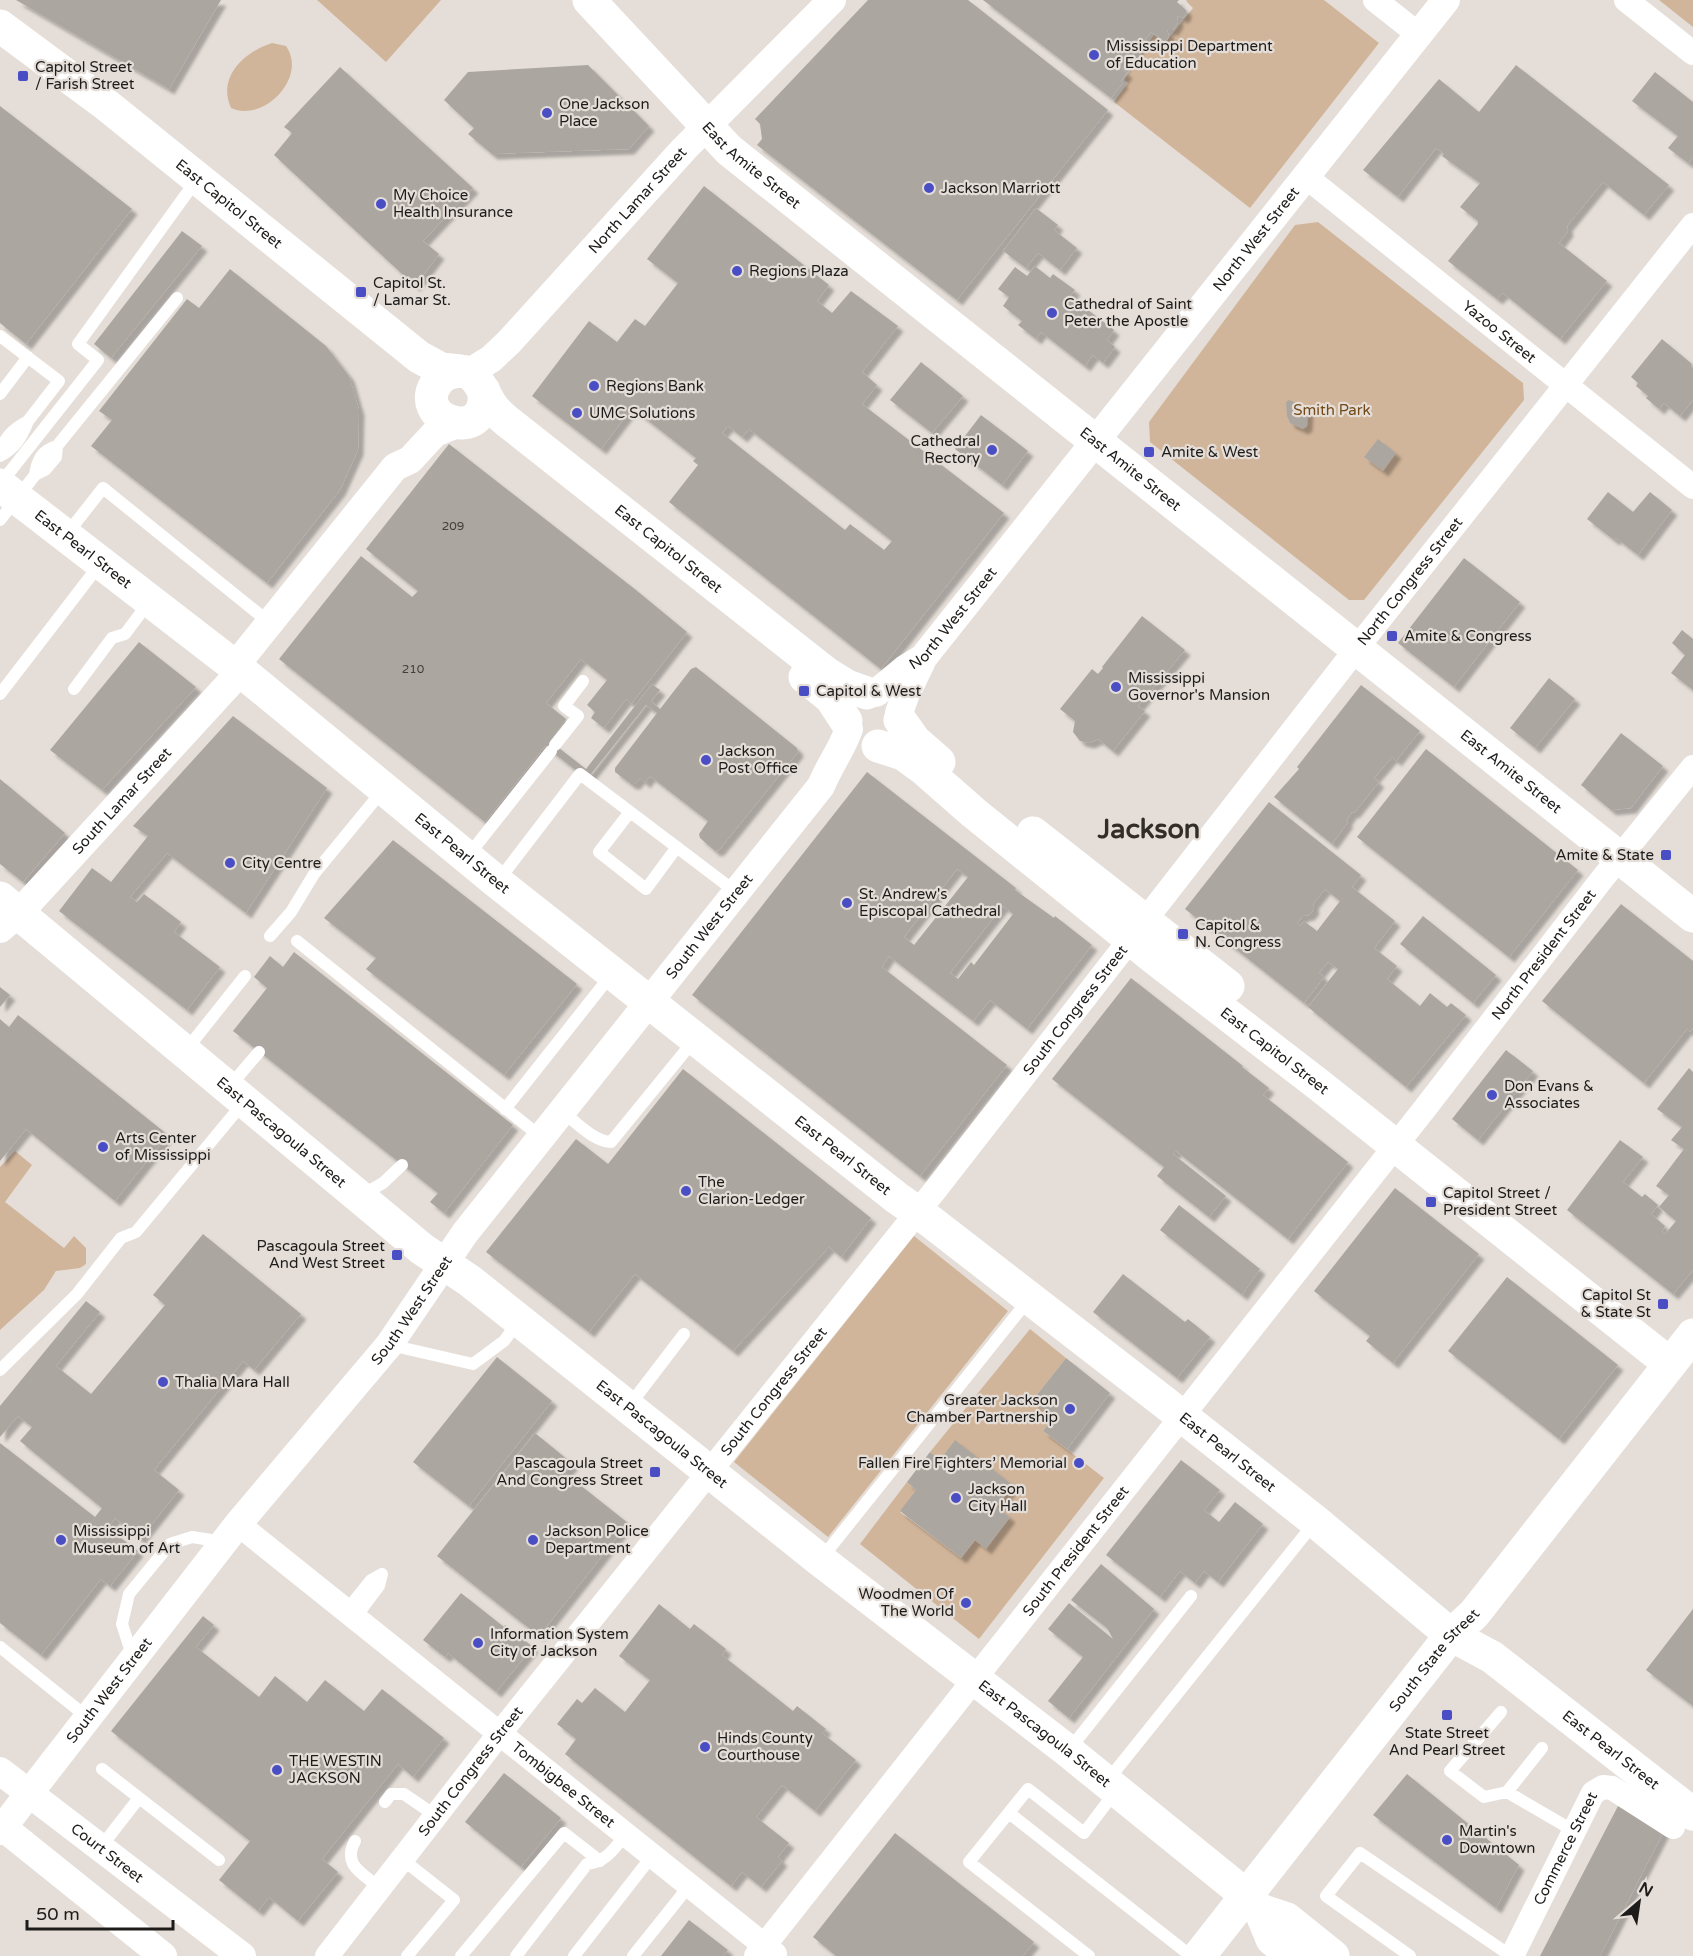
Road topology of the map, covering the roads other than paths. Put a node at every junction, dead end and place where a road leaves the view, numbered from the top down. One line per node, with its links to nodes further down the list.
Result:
1 (589, 0): 10 (main road, East Amite Street)
2 (832, 0): 10 (street, North Lamar Street)
3 (1375, 0): 7 (street)
4 (1446, 0): 7 (street, North West Street)
5 (1626, 0): 9 (street)
6 (0, 26): 17 (main road, East Capitol Street)
7 (1418, 34): 11 (street, North West Street)
8 (0, 47): 12 (main road, East Capitol Street)
9 (1693, 53)
10 (706, 126): 17 (street, North Lamar Street); 21 (main road, East Amite Street)
11 (1305, 176): 18 (street, Yazoo Street); 21 (street, North West Street)
12 (187, 193): 20 (main road, East Capitol Street); 24 (lane)
13 (1693, 225): 18 (street, North Congress Street)
14 (177, 298): 24 (lane)
15 (0, 336): 16 (lane)
16 (28, 357): 19 (lane); 22 (lane)
17 (471, 378): 20 (main road); 20 (main road); 34 (main road, East Capitol Street)
18 (1566, 385): 23 (street, Yazoo Street); 29 (street, North Congress Street)
19 (0, 394)
20 (447, 412): 28 (street, South Lamar Street); 35 (main road, East Capitol Street)
21 (1095, 441): 29 (main road, East Amite Street); 34 (street, North West Street)
22 (0, 455)
23 (1693, 488)
24 (10, 493): 25 (main road, East Pearl Street)
25 (65, 536): 26 (main road, East Pearl Street); 28 (lane)
26 (101, 563): 27 (main road, East Pearl Street); 33 (lane)
27 (150, 601): 30 (main road, East Pearl Street); 32 (lane)
28 (270, 623): 30 (street, South Lamar Street)
29 (1357, 648): 40 (main road, East Amite Street); 46 (street, North Congress Street)
30 (238, 669): 37 (main road, East Pearl Street); 44 (street, South Lamar Street)
31 (583, 681): 41 (lane)
32 (74, 689)
33 (0, 694)
34 (886, 705): 35 (main road); 35 (main road); 46 (main road, East Capitol Street)
35 (861, 735): 43 (street, South West Street); 46 (main road, East Capitol Street)
36 (1693, 767): 40 (street, North President Street)
37 (384, 789): 41 (main road, East Pearl Street); 47 (lane)
38 (630, 812): 39 (lane); 39 (lane); 42 (lane)
39 (677, 847): 43 (lane)
40 (1619, 857): 45 (main road, East Amite Street); 59 (street, North President Street)
41 (466, 858): 42 (main road, East Pearl Street)
42 (497, 882): 49 (main road, East Pearl Street)
43 (738, 893): 51 (street, South West Street)
44 (6, 913): 53 (main road, East Pascagoula Street)
45 (1693, 916)
46 (1137, 929): 59 (main road, East Capitol Street); 62 (street, South Congress Street)
47 (270, 936)
48 (297, 941): 56 (lane)
49 (612, 974): 51 (main road, East Pearl Street); 56 (lane)
50 (245, 976): 53 (lane)
51 (649, 1003): 52 (main road, East Pearl Street); 57 (street, South West Street)
52 (696, 1038): 57 (lane); 62 (main road, East Pearl Street)
53 (185, 1052): 55 (main road, East Pascagoula Street)
54 (259, 1052): 55 (lane)
55 (237, 1095): 61 (main road, East Pascagoula Street); 69 (lane)
56 (506, 1109): 58 (lane)
57 (562, 1111): 58 (street, South West Street)
58 (541, 1137): 63 (street, South West Street)
59 (1402, 1137): 68 (main road, East Capitol Street); 71 (street, South President Street)
60 (402, 1164): 61 (lane)
61 (359, 1197): 63 (main road, East Pascagoula Street)
62 (917, 1212): 64 (main road, East Pearl Street); 72 (street, South Congress Street)
63 (444, 1264): 65 (main road, East Pascagoula Street); 67 (street, South West Street)
64 (1030, 1298): 71 (main road, East Pearl Street); 75 (lane)
65 (520, 1320): 67 (lane); 70 (main road, East Pascagoula Street)
66 (684, 1334): 70 (lane)
67 (388, 1345): 74 (street, South West Street)
68 (1682, 1349): 77 (main road, South State Street)
69 (0, 1370)
70 (628, 1407): 72 (main road, East Pascagoula Street)
71 (1182, 1416): 73 (main road, East Pearl Street); 80 (street, South President Street)
72 (708, 1471): 75 (main road, East Pascagoula Street); 83 (street, South Congress Street)
73 (1315, 1521): 77 (main road, East Pearl Street); 88 (lane)
74 (231, 1533): 79 (street, South West Street); 79 (lane); 83 (street, Tombigbee Street)
75 (820, 1560): 80 (main road, East Pascagoula Street)
76 (1191, 1596): 85 (lane)
77 (1451, 1635): 96 (main road, East Pearl Street); 108 (main road, South State Street)
78 (0, 1647): 82 (lane)
79 (133, 1659): 82 (street, South West Street)
80 (975, 1680): 85 (main road, East Pascagoula Street); 109 (street, South President Street)
81 (1501, 1712): 89 (lane)
82 (87, 1717): 90 (street, South West Street)
83 (500, 1733): 95 (street, South Congress Street); 99 (street, Tombigbee Street)
84 (1542, 1748): 89 (lane)
85 (1068, 1751): 88 (main road, East Pascagoula Street)
86 (102, 1769): 91 (lane)
87 (0, 1771): 90 (street, Court Street)
88 (1111, 1787): 94 (lane); 108 (main road, East Pascagoula Street)
89 (1507, 1792): 98 (lane)
90 (28, 1793): 97 (street, South West Street); 101 (street, Court Street)
91 (140, 1798): 101 (lane); 104 (lane)
92 (385, 1802): 95 (lane)
93 (1693, 1806): 96 (lane)
94 (1009, 1813): 118 (lane); 119 (lane)
95 (436, 1816): 103 (street, South Congress Street)
96 (1683, 1821): 98 (street, Commerce Street)
97 (1, 1828): 110 (street)
98 (1574, 1831): 124 (street, Commerce Street)
99 (626, 1834): 102 (street, Tombigbee Street); 105 (lane)
100 (355, 1841): 107 (lane)
101 (100, 1848): 111 (street, Court Street)
102 (652, 1856): 106 (street, Tombigbee Street); 116 (lane)
103 (402, 1859): 107 (street, South Congress Street); 113 (lane)
104 (219, 1860)
105 (600, 1861): 114 (lane); 115 (lane)
106 (689, 1886): 109 (street, Tombigbee Street); 117 (lane)
107 (380, 1888): 112 (street, South Congress Street)
108 (1253, 1903): 120 (main road, South State Street); 121 (main road); 122 (main road, East Pascagoula Street)
109 (766, 1952)
110 (163, 1956)
111 (242, 1956)
112 (327, 1956)
113 (407, 1956)
114 (461, 1956)
115 (516, 1956)
116 (574, 1956)
117 (633, 1956)
118 (1089, 1956)
119 (1191, 1956)
120 (1199, 1956)
121 (1292, 1956)
122 (1333, 1956)
123 (1410, 1956): 124 (lane)
124 (1512, 1956)

